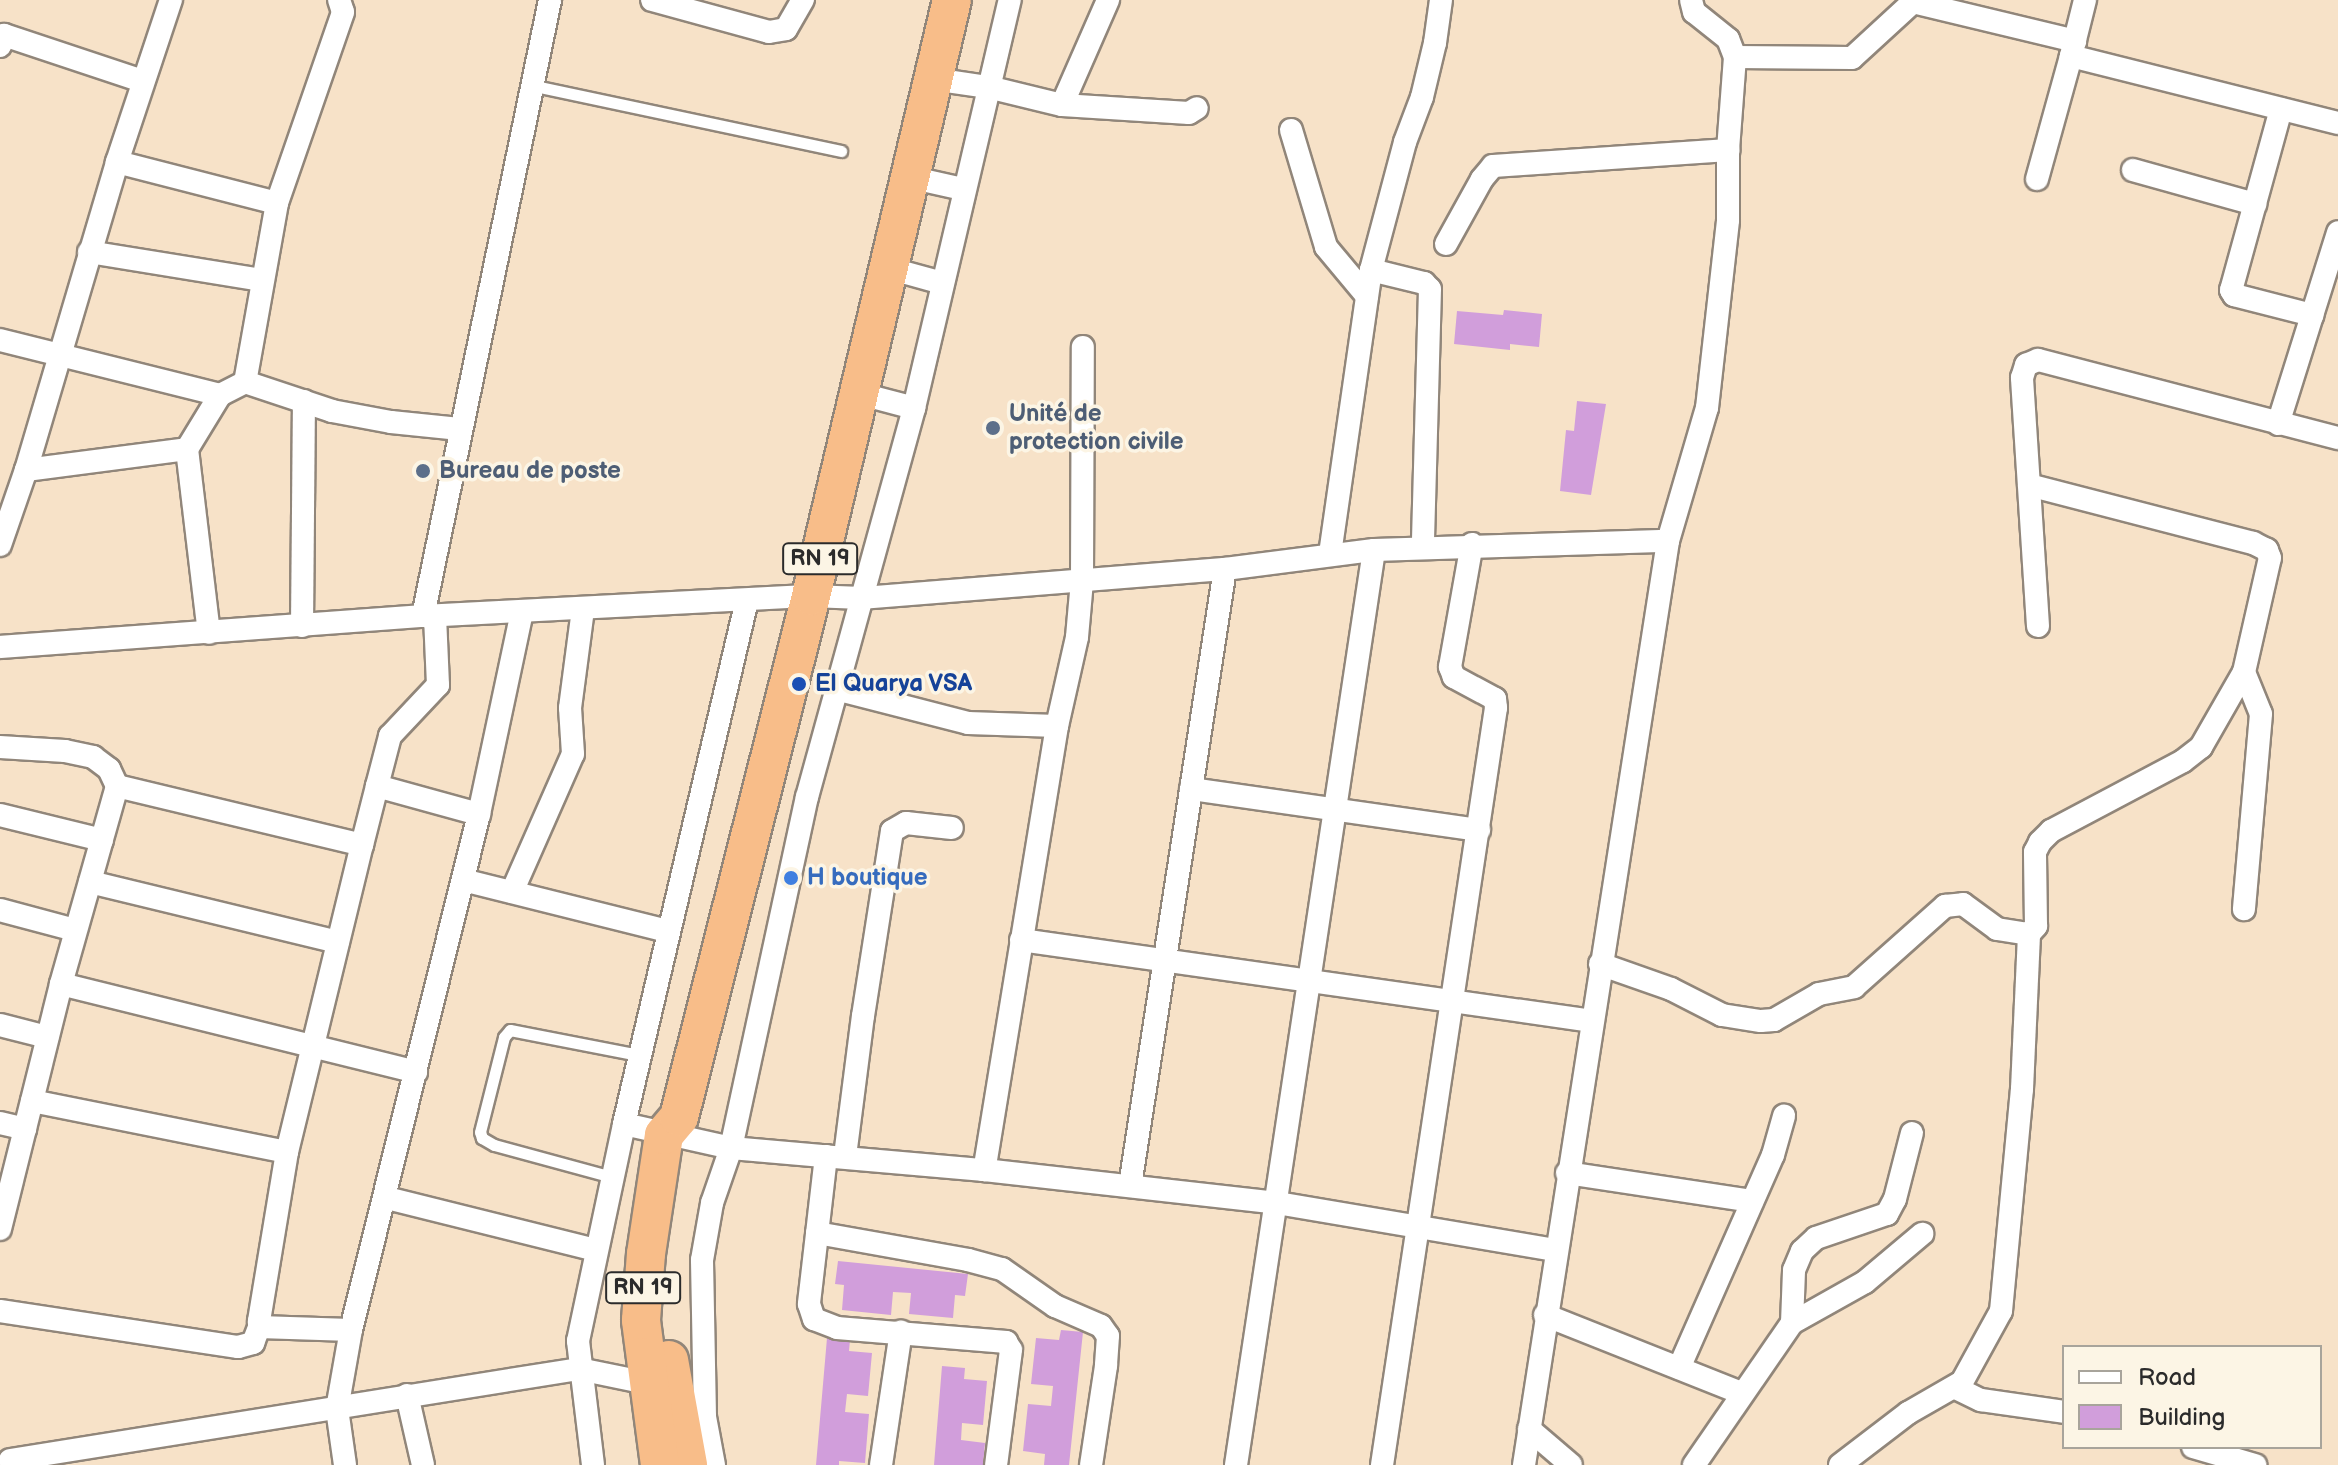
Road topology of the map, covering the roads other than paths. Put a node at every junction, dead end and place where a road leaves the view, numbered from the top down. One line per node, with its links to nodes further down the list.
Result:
1 (171, 0): 16 (street)
2 (339, 0): 31 (street)
3 (550, 0): 17 (street)
4 (803, 0): 11 (street)
5 (952, 0): 15 (highway, RN 19)
6 (1010, 0): 18 (street)
7 (1108, 0): 19 (street)
8 (1441, 0): 37 (street)
9 (1691, 0): 14 (street)
10 (2085, 0): 13 (street)
11 (662, 1)
12 (1, 38): 16 (street)
13 (2073, 48): 14 (street); 21 (street); 29 (street)
14 (1735, 57): 24 (street)
15 (933, 79): 18 (street); 28 (highway, RN 19)
16 (142, 81): 26 (street)
17 (535, 86): 25 (lane); 51 (street)
18 (988, 87): 19 (street); 30 (street)
19 (1062, 105): 20 (street)
20 (1197, 108)
21 (2281, 109): 22 (street); 32 (street)
22 (2338, 123)
23 (1291, 130): 40 (street)
24 (1728, 150): 34 (street); 56 (street)
25 (841, 151)
26 (117, 162): 31 (street); 35 (street)
27 (2133, 170): 32 (street)
28 (909, 177): 30 (street); 36 (highway, RN 19)
29 (2037, 179)
30 (963, 189): 39 (street)
31 (277, 203): 38 (street)
32 (2255, 204): 41 (street)
33 (2338, 232): 41 (street)
34 (1446, 244)
35 (89, 252): 38 (street); 44 (street)
36 (888, 268): 39 (street); 46 (highway, RN 19)
37 (1371, 270): 40 (street); 59 (street)
38 (261, 280): 45 (street)
39 (942, 283): 49 (street)
40 (1367, 296): 61 (street)
41 (2312, 315): 50 (street)
42 (0, 340): 44 (street)
43 (1083, 347): 63 (street)
44 (58, 354): 47 (street); 54 (street)
45 (245, 382): 47 (street); 48 (street)
46 (857, 393): 49 (street); 64 (highway, RN 19)
47 (220, 395): 53 (street)
48 (304, 401): 51 (street); 70 (street)
49 (914, 408): 65 (street)
50 (2278, 424): 52 (street); 55 (street)
51 (460, 429): 69 (street)
52 (2338, 438)
53 (187, 449): 54 (street); 72 (street)
54 (26, 470): 58 (street)
55 (2029, 485): 71 (street); 74 (street)
56 (1668, 541): 57 (street); 99 (street)
57 (1472, 544): 59 (street); 85 (street)
58 (0, 545)
59 (1423, 547): 60 (street)
60 (1374, 550): 61 (street); 81 (street)
61 (1330, 554): 62 (street)
62 (1225, 569): 63 (street); 80 (street)
63 (1082, 581): 65 (street); 76 (street)
64 (811, 596): 65 (street); 66 (street); 114 (highway, RN 19)
65 (862, 598): 75 (street)
66 (747, 600): 67 (street); 94 (street)
67 (583, 609): 68 (street); 90 (street)
68 (522, 612): 69 (street); 82 (street)
69 (429, 616): 70 (street); 79 (street)
70 (302, 626): 72 (street)
71 (2038, 626)
72 (209, 633): 73 (street)
73 (0, 647)
74 (2244, 672): 91 (street); 95 (street)
75 (836, 689): 76 (street); 116 (street)
76 (1057, 726): 96 (street)
77 (0, 747): 78 (street)
78 (117, 786): 86 (street); 87 (street)
79 (377, 786): 82 (street); 87 (street)
80 (1191, 789): 81 (street); 98 (street)
81 (1335, 811): 85 (street); 100 (street)
82 (479, 814): 88 (street)
83 (0, 815): 86 (street)
84 (952, 828): 118 (street)
85 (1479, 830): 102 (street)
86 (102, 840): 89 (street)
87 (362, 845): 97 (street)
88 (463, 880): 90 (street); 108 (street)
89 (90, 882): 93 (street); 97 (street)
90 (512, 892): 94 (street)
91 (2244, 909)
92 (0, 910): 93 (street)
93 (75, 930): 101 (street)
94 (668, 931): 107 (street)
95 (2029, 934): 99 (street); 141 (street)
96 (1021, 940): 98 (street); 119 (street)
97 (338, 942): 106 (street)
98 (1165, 959): 100 (street); 122 (street)
99 (1600, 964): 103 (street)
100 (1310, 980): 102 (street); 125 (street)
101 (61, 984): 105 (street); 106 (street)
102 (1453, 1002): 103 (street); 126 (street)
103 (1592, 1021): 120 (street)
104 (0, 1025): 105 (street)
105 (47, 1037): 109 (street)
106 (312, 1047): 108 (street); 117 (street)
107 (639, 1055): 112 (street); 121 (lane)
108 (416, 1072): 123 (street)
109 (32, 1101): 113 (street); 117 (street)
110 (1784, 1116): 124 (street)
111 (0, 1123): 113 (street)
112 (624, 1124): 114 (street); 121 (street)
113 (25, 1129): 127 (street)
114 (677, 1131): 116 (street); 140 (highway, RN 19); 153 (highway, RN 19)
115 (1912, 1133): 134 (street)
116 (731, 1148): 118 (street); 154 (street)
117 (287, 1152): 135 (street)
118 (836, 1156): 119 (street); 128 (street)
119 (984, 1170): 122 (street)
120 (1567, 1173): 124 (street); 131 (street)
121 (612, 1177): 130 (street)
122 (1130, 1186): 125 (street)
123 (387, 1198): 130 (street); 136 (street)
124 (1752, 1201): 138 (street)
125 (1277, 1203): 126 (street); 158 (street)
126 (1420, 1227): 131 (street); 159 (street)
127 (0, 1229)
128 (817, 1233): 137 (street); 157 (street)
129 (1922, 1234): 134 (street)
130 (596, 1250): 139 (street)
131 (1555, 1250): 133 (street)
132 (0, 1311): 135 (street)
133 (1545, 1315): 138 (street); 146 (street)
134 (1792, 1323): 142 (street)
135 (259, 1327): 136 (street)
136 (351, 1330): 144 (street)
137 (901, 1331): 155 (street); 156 (street)
138 (1679, 1368): 142 (street)
139 (579, 1369): 140 (street); 143 (street); 151 (street)
140 (647, 1383): 152 (highway, RN 19)
141 (1956, 1388): 145 (street); 163 (street)
142 (1741, 1393): 162 (street)
143 (407, 1395): 144 (street); 150 (street)
144 (337, 1409): 148 (street); 149 (street)
145 (2062, 1412)
146 (1529, 1429): 160 (street); 161 (street)
147 (2200, 1449): 164 (street)
148 (8, 1458)
149 (345, 1465)
150 (423, 1465)
151 (593, 1465)
152 (660, 1465)
153 (688, 1465)
154 (714, 1465)
155 (881, 1465)
156 (996, 1465)
157 (1091, 1465)
158 (1236, 1465)
159 (1382, 1465)
160 (1524, 1465)
161 (1571, 1465)
162 (1694, 1465)
163 (1840, 1465)
164 (2255, 1465)

